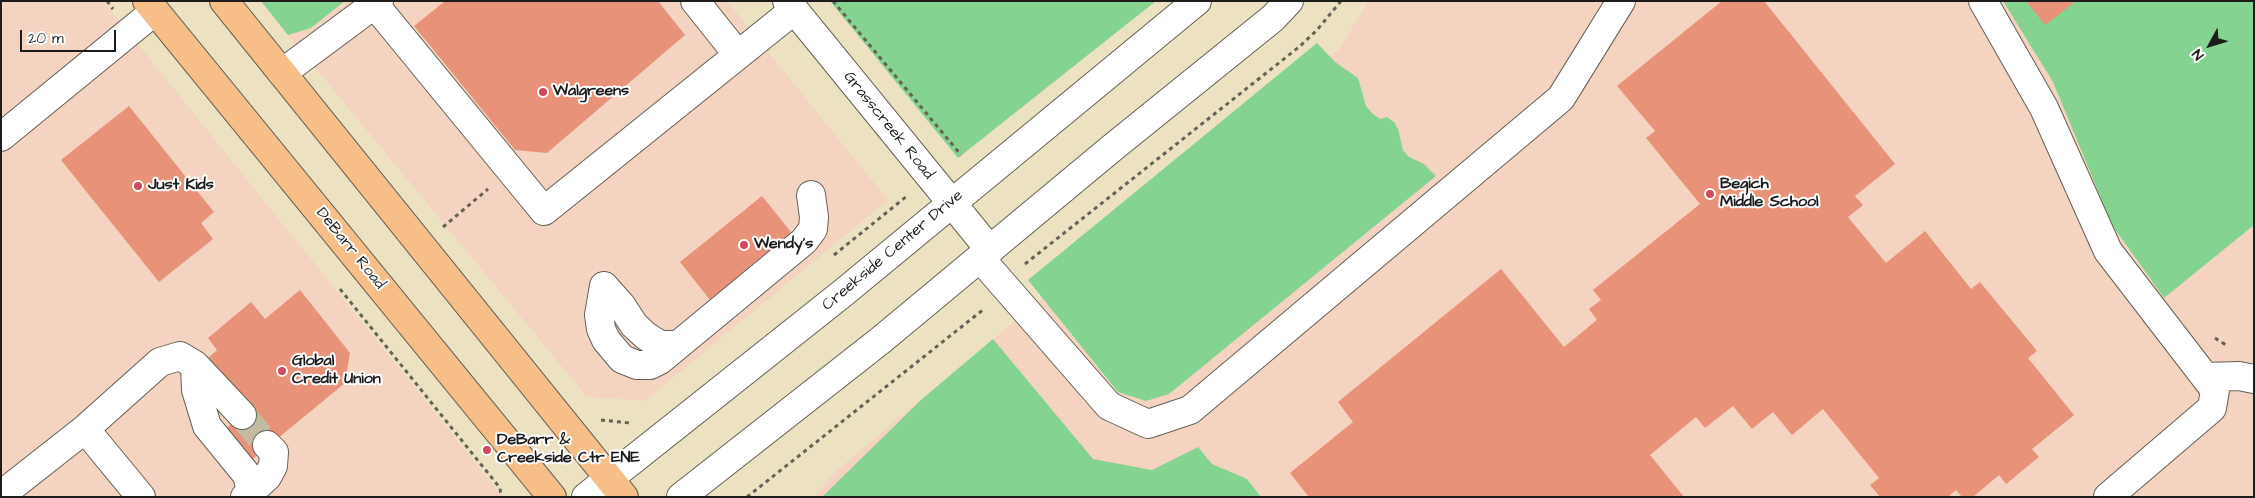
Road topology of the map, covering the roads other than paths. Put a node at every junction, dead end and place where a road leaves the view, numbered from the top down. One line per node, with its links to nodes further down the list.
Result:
1 (224, 1): 11 (main road)
2 (695, 1): 10 (street)
3 (1197, 1): 14 (street, Creekside Center Drive)
4 (1289, 1): 15 (street)
5 (1621, 1): 15 (street, Grasscreek Road)
6 (1983, 1): 18 (street)
7 (377, 3): 10 (street); 11 (street)
8 (151, 6): 12 (street); 27 (main road, DeBarr Road)
9 (791, 6): 10 (street); 14 (street, Grasscreek Road)
10 (738, 55)
11 (282, 74): 23 (main road)
12 (1, 137)
13 (811, 195): 16 (street)
14 (951, 203): 15 (street, Grasscreek Road); 23 (street, Creekside Center Drive)
15 (985, 254): 29 (street)
16 (604, 286)
17 (195, 365): 20 (street); 21 (street); 24 (street)
18 (2205, 377): 19 (street); 30 (street)
19 (2254, 379)
20 (242, 415)
21 (85, 429): 25 (street); 26 (street)
22 (267, 445): 24 (street)
23 (616, 488): 28 (street, Creekside Center Drive)
24 (248, 494)
25 (1, 495)
26 (141, 497)
27 (552, 497)
28 (586, 497)
29 (682, 497)
30 (2108, 497)

